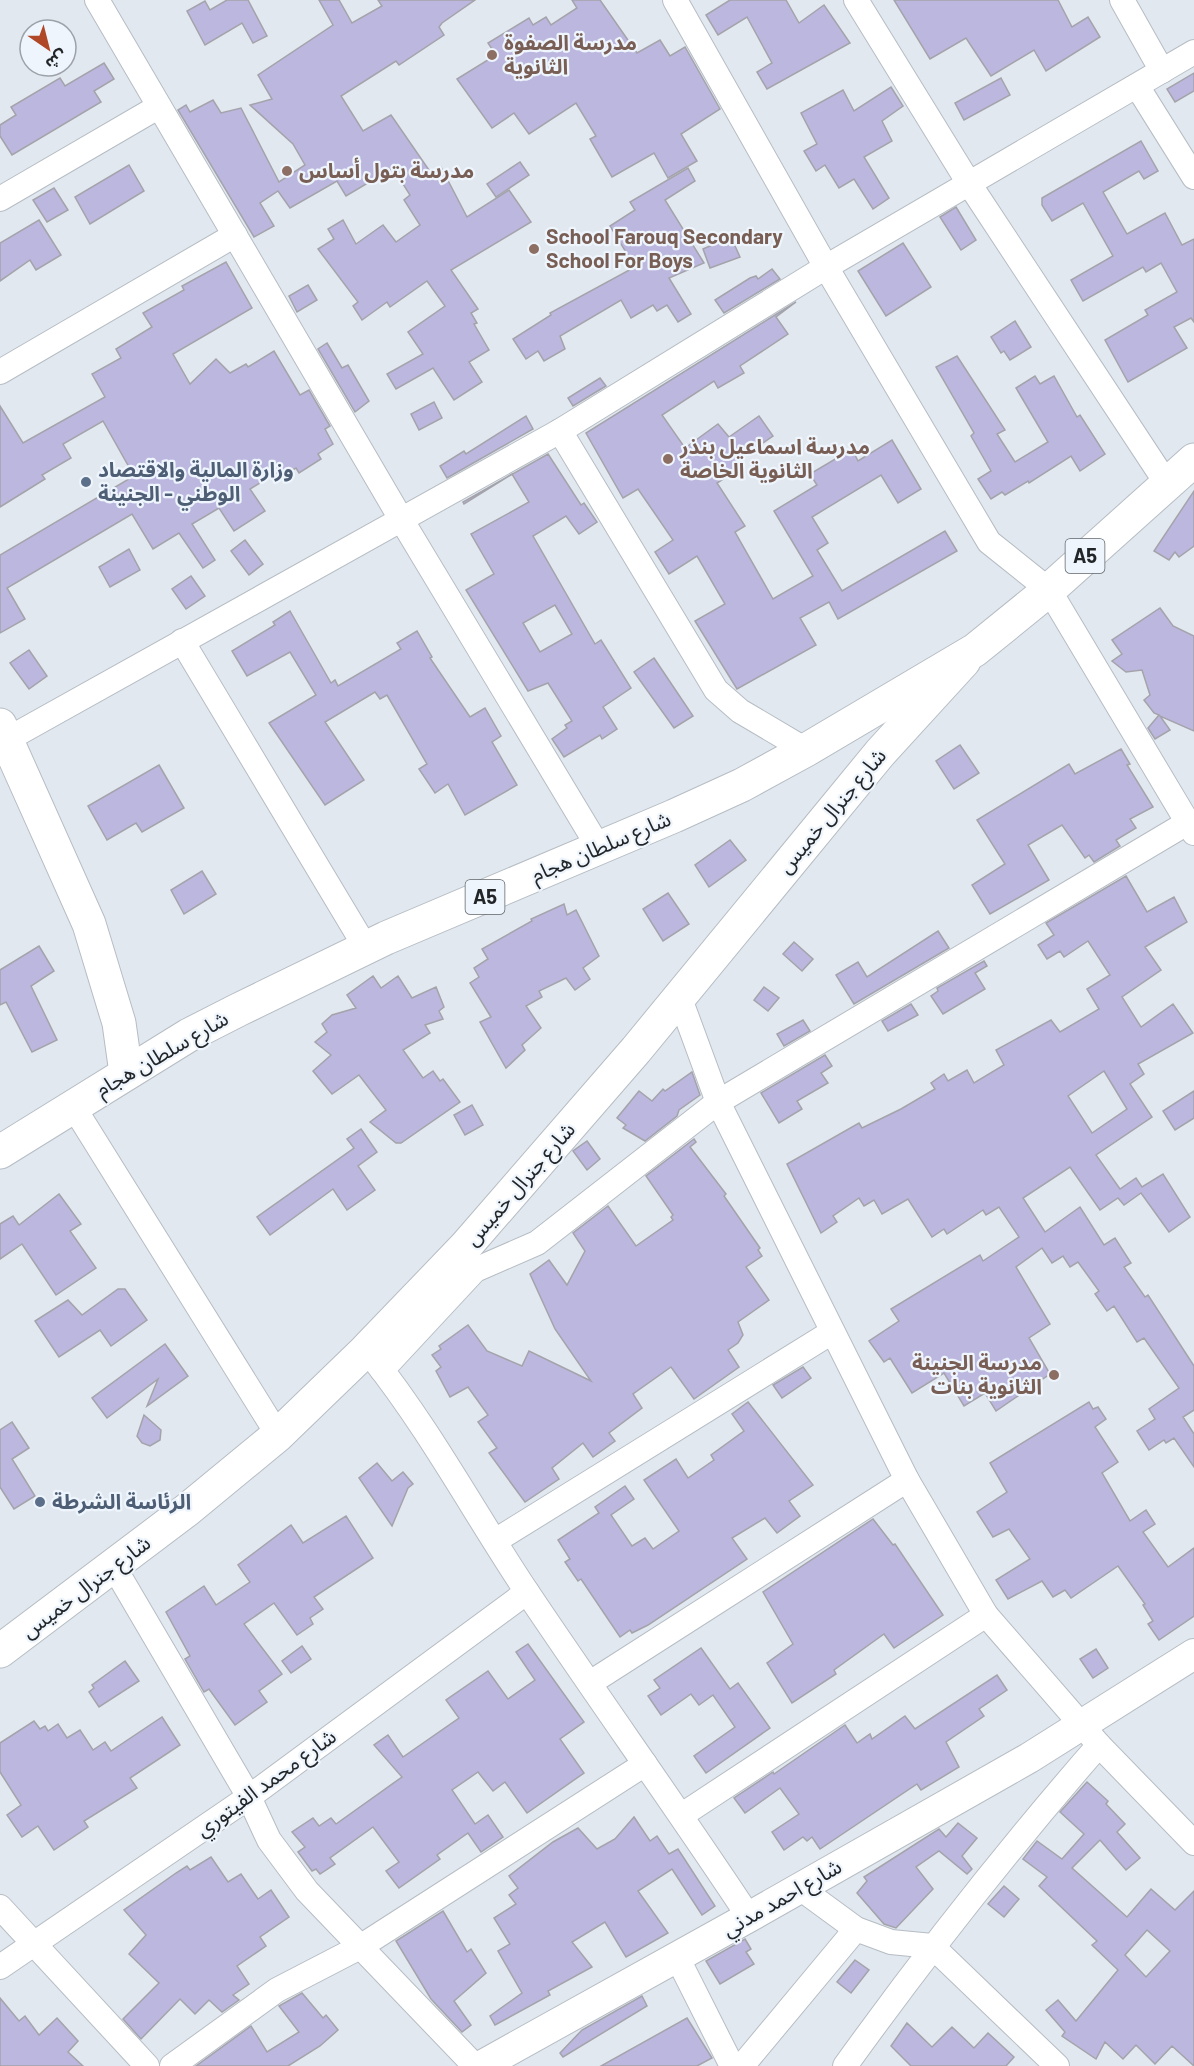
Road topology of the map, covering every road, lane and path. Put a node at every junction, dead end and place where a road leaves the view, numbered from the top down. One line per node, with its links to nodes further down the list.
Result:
1 (97, 0): 8 (street)
2 (675, 0): 13 (street)
3 (856, 0): 10 (street)
4 (1122, 0): 6 (street)
5 (1194, 52): 6 (street)
6 (1162, 71): 7 (street)
7 (1137, 86): 9 (street); 10 (street)
8 (158, 107): 11 (street); 12 (street)
9 (1194, 177)
10 (970, 185): 13 (street); 17 (street)
11 (0, 199)
12 (235, 235): 14 (street); 18 (street)
13 (826, 267): 15 (street); 19 (street)
14 (0, 372)
15 (560, 431): 18 (street); 23 (street)
16 (1194, 460): 17 (main road, A5)
17 (1167, 484): 19 (main road, A5)
18 (401, 519): 20 (street); 25 (street)
19 (1049, 590): 21 (main road, A5); 24 (street)
20 (182, 641): 22 (street); 26 (street)
21 (975, 650): 23 (main road, شارع سلطان هجام / A5); 27 (main road, شارع جنرال خميس / A5)
22 (4, 732): 28 (main road)
23 (806, 750): 25 (main road, شارع سلطان هجام / A5)
24 (1192, 826): 29 (street)
25 (599, 848): 26 (main road, شارع سلطان هجام / A5)
26 (366, 948): 28 (main road, شارع سلطان هجام / A5)
27 (679, 996): 29 (street); 33 (main road, شارع جنرال خميس / A5)
28 (126, 1073): 30 (main road, شارع سلطان هجام / A5)
29 (718, 1102): 32 (street); 33 (street)
30 (73, 1106): 31 (main road, شارع سلطان هجام / A5); 34 (street)
31 (3, 1143)
32 (832, 1332): 35 (street); 36 (street)
33 (374, 1360): 34 (main road, شارع جنرال خميس / A5); 36 (street)
34 (278, 1435): 37 (main road, شارع جنرال خميس / A5)
35 (908, 1480): 39 (street); 42 (street)
36 (495, 1542): 38 (street)
37 (114, 1567): 40 (main road, شارع جنرال خميس / A5); 45 (street)
38 (527, 1592): 42 (street); 45 (street, شارع محمد الفيتوري)
39 (986, 1614): 43 (street); 46 (street)
40 (0, 1651)
41 (1194, 1654): 43 (street, شارع احمد مدني)
42 (590, 1683): 44 (street)
43 (1090, 1734): 47 (street); 48 (street, شارع احمد مدني); 53 (street)
44 (645, 1764): 46 (street); 54 (street)
45 (249, 1797): 52 (street, شارع محمد الفيتوري); 54 (street)
46 (682, 1815): 50 (street)
47 (1194, 1843)
48 (800, 1888): 50 (street, شارع احمد مدني); 51 (street)
49 (0, 1907): 52 (street)
50 (749, 1917): 55 (street, شارع احمد مدني)
51 (856, 1929): 53 (street); 62 (street)
52 (34, 1943): 56 (street, شارع محمد الفيتوري); 57 (street)
53 (932, 1946): 63 (street); 64 (street)
54 (360, 1947): 58 (street); 59 (street)
55 (677, 1957): 60 (street, شارع احمد مدني); 61 (street)
56 (0, 1967)
57 (147, 2066)
58 (172, 2066)
59 (475, 2066)
60 (481, 2066)
61 (732, 2066)
62 (742, 2066)
63 (845, 2066)
64 (1057, 2066)

